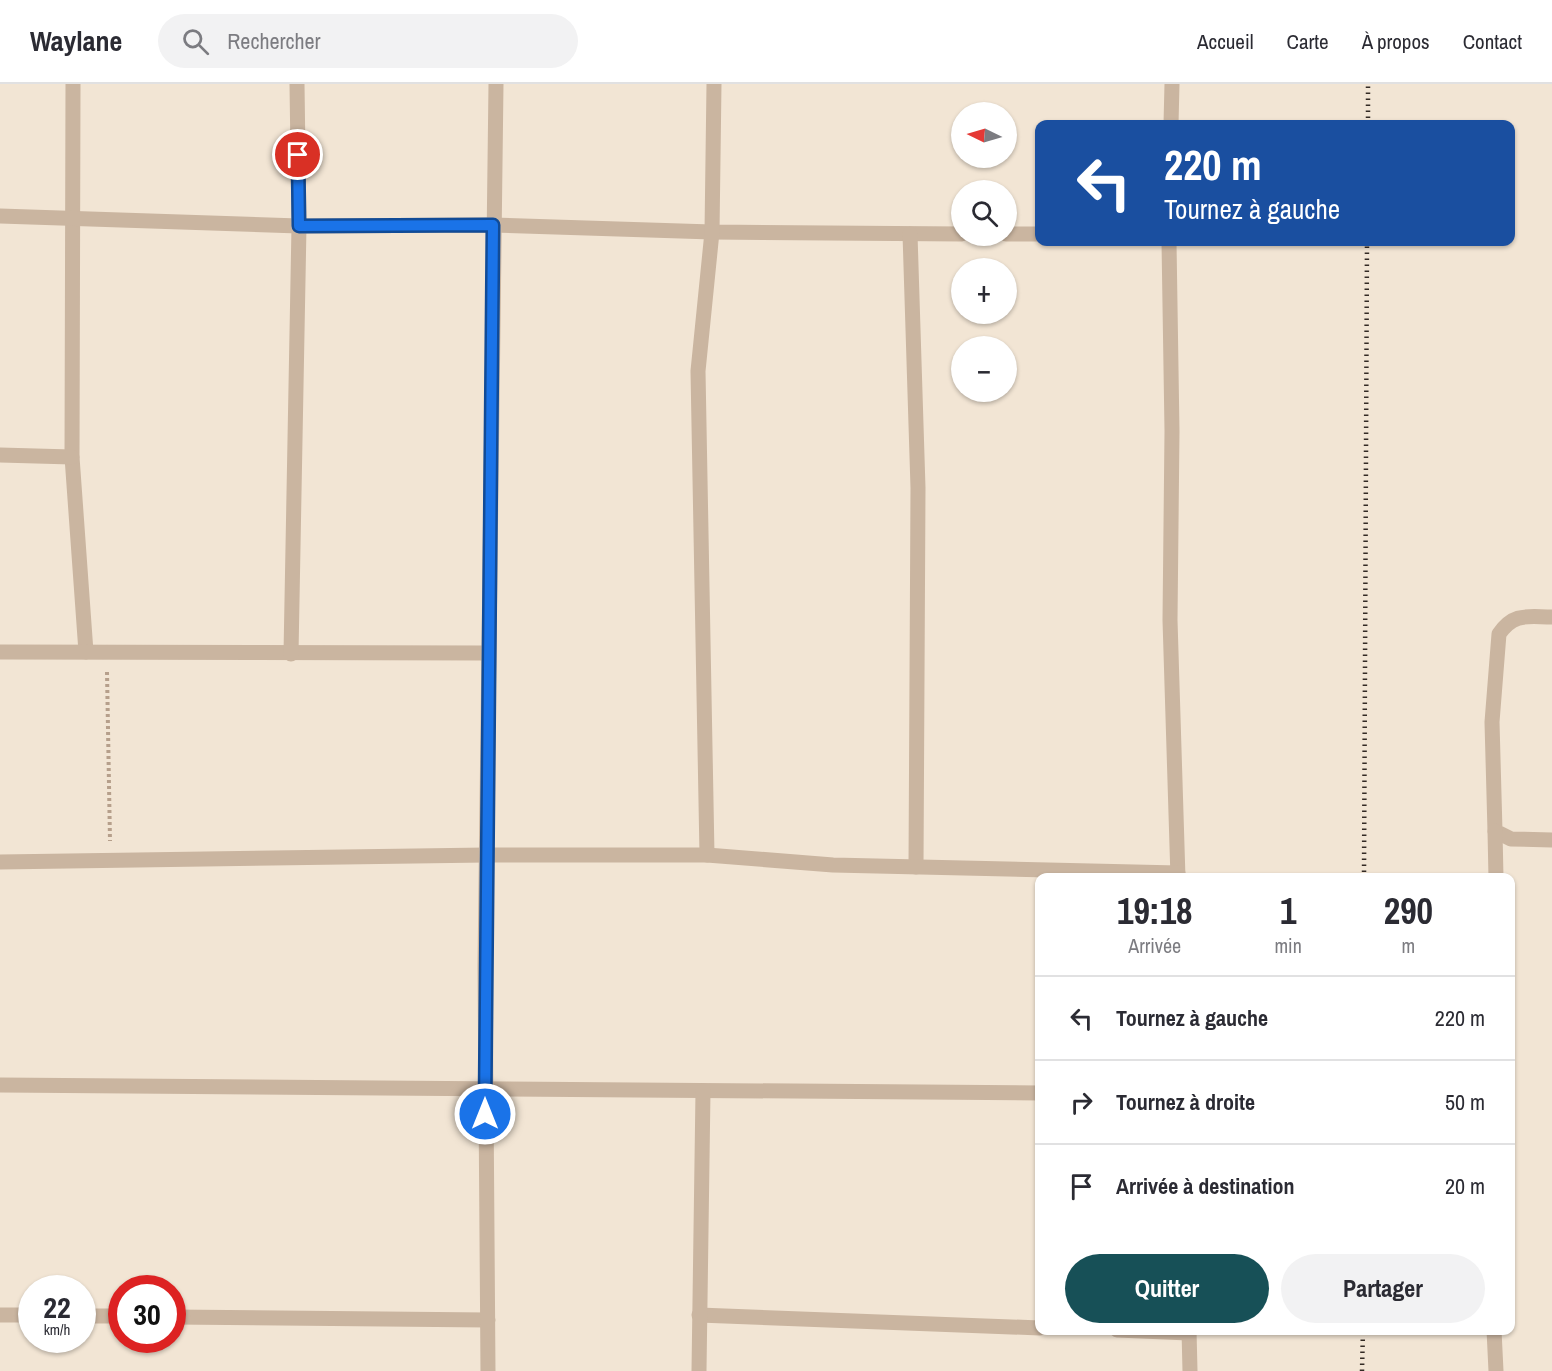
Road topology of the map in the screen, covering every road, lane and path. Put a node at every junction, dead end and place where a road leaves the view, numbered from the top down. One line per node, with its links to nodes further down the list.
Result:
1 (73, 84): 8 (street)
2 (297, 84): 10 (street)
3 (496, 84): 9 (street)
4 (714, 84): 11 (street)
5 (1172, 84): 6 (street)
6 (1172, 120)
7 (0, 216): 8 (street)
8 (71, 217): 10 (street); 18 (street)
9 (493, 225): 10 (street); 11 (street); 23 (street)
10 (299, 226): 24 (street)
11 (712, 232): 12 (street); 28 (street)
12 (910, 234): 13 (street); 31 (street)
13 (951, 234)
14 (1017, 234): 15 (street)
15 (1035, 234)
16 (1169, 246): 33 (street)
17 (0, 455): 18 (street)
18 (72, 457): 21 (street)
19 (1552, 617): 25 (street)
20 (0, 652): 21 (street)
21 (86, 652): 22 (street)
22 (107, 652): 24 (street); 29 (path)
23 (488, 653): 24 (street); 27 (street)
24 (291, 654)
25 (1495, 831): 26 (street); 34 (street)
26 (1552, 840)
27 (486, 855): 28 (street); 29 (street); 36 (street)
28 (707, 855): 31 (street)
29 (111, 860): 30 (street)
30 (0, 862)
31 (916, 867): 32 (street)
32 (1112, 873)
33 (1178, 873)
34 (1496, 873)
35 (0, 1085): 36 (street)
36 (485, 1091): 37 (street); 43 (street)
37 (703, 1091): 38 (street); 40 (street)
38 (1035, 1093)
39 (0, 1315): 41 (street)
40 (699, 1315): 44 (street); 48 (street)
41 (18, 1316)
42 (186, 1317): 43 (street)
43 (488, 1320): 47 (street)
44 (1035, 1328)
45 (1189, 1335): 49 (street)
46 (1494, 1335): 50 (street)
47 (488, 1371)
48 (699, 1371)
49 (1190, 1371)
50 (1496, 1371)

